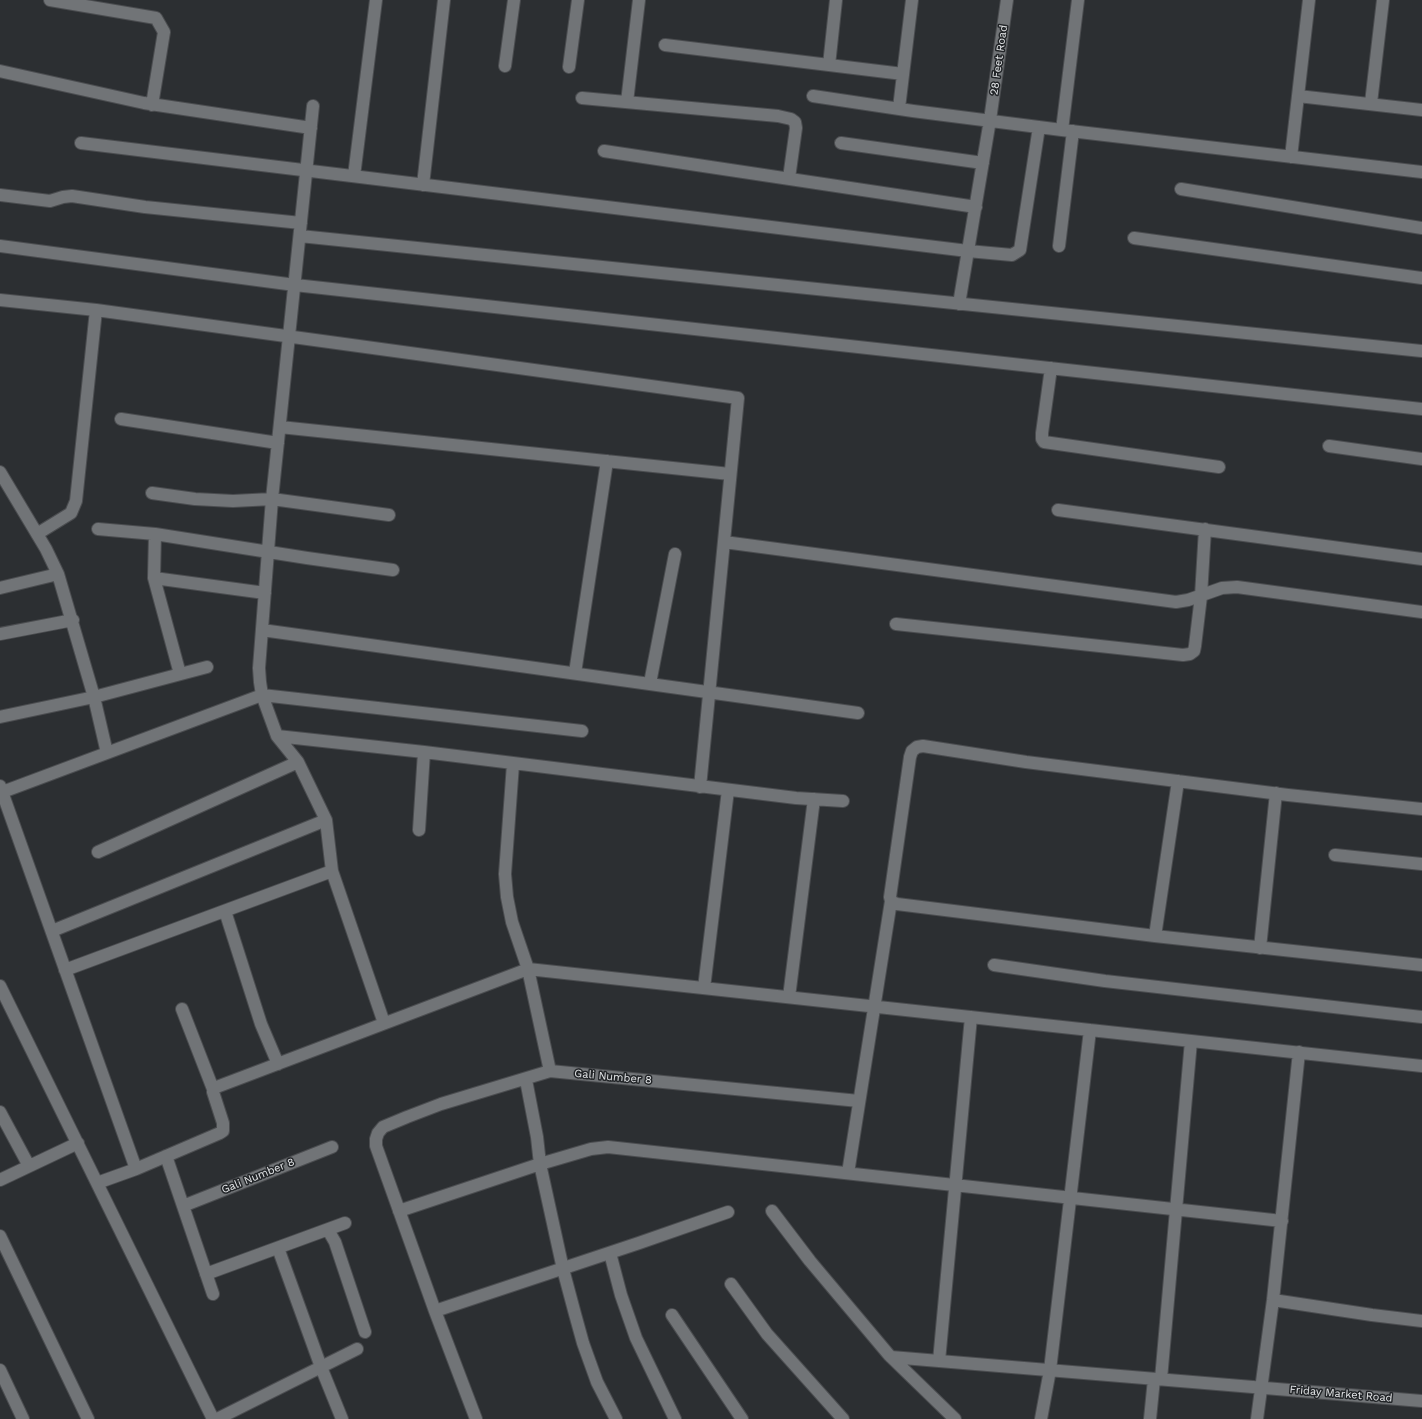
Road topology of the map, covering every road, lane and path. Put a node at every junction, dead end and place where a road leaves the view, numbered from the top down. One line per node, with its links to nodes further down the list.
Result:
1 (50, 0): 24 (street)
2 (376, 0): 39 (street)
3 (444, 0): 41 (street)
4 (514, 0): 15 (street)
5 (578, 0): 16 (street)
6 (639, 0): 22 (street)
7 (836, 0): 14 (street)
8 (912, 0): 18 (street)
9 (1007, 0): 28 (street, 28 Feet Road)
10 (1078, 0): 31 (street)
11 (1309, 0): 20 (street)
12 (1383, 0): 23 (street)
13 (665, 45): 14 (street)
14 (829, 65): 18 (street)
15 (505, 66)
16 (569, 67)
17 (0, 71): 24 (street)
18 (903, 74): 26 (street)
19 (814, 96): 26 (street)
20 (1298, 96): 23 (street); 35 (street)
21 (582, 98): 22 (street)
22 (627, 102): 40 (street)
23 (1371, 104): 27 (street)
24 (152, 105): 30 (street)
25 (313, 106): 30 (street)
26 (899, 108): 28 (street)
27 (1422, 110)
28 (990, 120): 29 (street); 36 (street, 28 Feet Road)
29 (1039, 127): 31 (street); 51 (street)
30 (311, 128): 37 (street)
31 (1068, 131): 35 (street); 50 (street)
32 (81, 143): 37 (street)
33 (841, 143): 36 (street)
34 (604, 151): 40 (street)
35 (1291, 157): 38 (street)
36 (983, 163): 44 (street, 28 Feet Road)
37 (307, 171): 39 (street); 45 (street)
38 (1422, 172)
39 (354, 176): 41 (street)
40 (789, 178): 44 (street)
41 (423, 185): 51 (street)
42 (1181, 189): 46 (street)
43 (0, 196): 45 (street)
44 (976, 207): 51 (street, 28 Feet Road)
45 (301, 223): 47 (street)
46 (1422, 228)
47 (300, 236): 53 (street); 55 (street)
48 (1134, 238): 52 (street)
49 (0, 246): 53 (street)
50 (1059, 246)
51 (968, 251): 55 (street, 28 Feet Road)
52 (1422, 278)
53 (295, 285): 57 (street); 59 (street)
54 (0, 300): 56 (street)
55 (959, 304): 58 (street)
56 (96, 310): 57 (street); 76 (street)
57 (289, 337): 62 (street); 69 (street)
58 (1422, 351)
59 (1051, 368): 60 (street); 67 (street)
60 (1422, 409)
61 (121, 419): 63 (street)
62 (280, 427): 63 (street); 66 (street)
63 (278, 443): 71 (street)
64 (1329, 446): 65 (street)
65 (1422, 459)
66 (607, 461): 69 (street); 94 (street)
67 (1219, 467)
68 (0, 472): 76 (street)
69 (730, 474): 78 (street)
70 (152, 493): 71 (street)
71 (272, 499): 73 (street); 79 (street)
72 (1058, 510): 75 (street)
73 (389, 515)
74 (98, 529): 77 (street)
75 (1205, 529): 81 (street); 87 (street)
76 (37, 534): 83 (street)
77 (155, 534): 79 (street); 84 (street)
78 (724, 542): 87 (street); 97 (street)
79 (268, 552): 82 (street); 86 (street)
80 (675, 554): 96 (street)
81 (1422, 559)
82 (393, 570)
83 (58, 574): 85 (street); 89 (street)
84 (154, 578): 86 (street); 95 (street)
85 (1, 585)
86 (265, 593): 91 (street)
87 (1201, 596): 88 (street); 90 (street)
88 (1422, 612)
89 (73, 620): 92 (street); 99 (street)
90 (896, 624)
91 (262, 630): 94 (street); 98 (street)
92 (0, 634)
93 (207, 667): 95 (street)
94 (575, 673): 96 (street)
95 (180, 674): 99 (street)
96 (650, 684): 97 (street)
97 (709, 692): 100 (street); 109 (street)
98 (262, 695): 102 (street); 103 (street); 105 (street)
99 (94, 697): 101 (street); 105 (street)
100 (858, 712)
101 (0, 717)
102 (582, 731)
103 (277, 736): 104 (street); 106 (street)
104 (424, 752): 107 (street); 117 (street)
105 (107, 753): 111 (street)
106 (298, 762): 116 (street); 118 (street)
107 (513, 764): 109 (street); 129 (street)
108 (1178, 781): 112 (street); 122 (street); 125 (street)
109 (700, 787): 110 (street)
110 (728, 790): 113 (street); 132 (street)
111 (1, 791): 124 (street)
112 (1276, 793): 115 (street); 126 (street)
113 (814, 799): 114 (street); 133 (street)
114 (843, 801)
115 (1422, 809)
116 (326, 820): 121 (street); 124 (street)
117 (419, 830)
118 (98, 852)
119 (1335, 855): 120 (street)
120 (1422, 864)
121 (332, 871): 123 (street); 138 (street)
122 (891, 901): 125 (street); 134 (street)
123 (225, 911): 130 (street); 142 (street)
124 (52, 931): 130 (street)
125 (1155, 936): 126 (street)
126 (1260, 948): 128 (street)
127 (994, 965): 137 (street)
128 (1422, 965)
129 (528, 969): 132 (street); 138 (street); 144 (street)
130 (65, 970): 154 (street)
131 (0, 986): 149 (street)
132 (704, 988): 133 (street)
133 (789, 997): 134 (street)
134 (874, 1006): 136 (street); 147 (street)
135 (182, 1009): 146 (street)
136 (971, 1017): 139 (street); 158 (street)
137 (1422, 1017)
138 (384, 1024): 142 (street)
139 (1090, 1030): 140 (street); 159 (street)
140 (1191, 1041): 141 (street); 161 (street)
141 (1299, 1052): 143 (street); 165 (street)
142 (278, 1064): 146 (street)
143 (1422, 1066)
144 (550, 1071): 145 (street, Gali Number 8); 147 (street, Gali Number 8)
145 (526, 1080): 152 (street); 162 (street, Gali Number 8)
146 (213, 1088): 151 (street)
147 (859, 1101): 155 (street)
148 (0, 1112): 153 (street)
149 (78, 1143): 153 (street); 157 (street)
150 (332, 1147): 160 (street, Gali Number 8)
151 (166, 1156): 154 (street); 160 (street)
152 (540, 1164): 155 (street); 162 (street); 171 (street)
153 (29, 1166): 156 (street)
154 (136, 1168): 157 (street)
155 (848, 1173): 158 (street)
156 (0, 1180)
157 (97, 1183): 191 (street)
158 (955, 1185): 159 (street); 182 (street)
159 (1070, 1198): 161 (street); 185 (street)
160 (183, 1206): 172 (street)
161 (1176, 1209): 165 (street); 186 (street)
162 (399, 1211): 176 (street)
163 (772, 1211): 181 (street)
164 (728, 1212): 170 (street)
165 (1282, 1221): 175 (street)
166 (345, 1223): 167 (street)
167 (328, 1230): 169 (street); 179 (street)
168 (0, 1236): 190 (street)
169 (278, 1248): 172 (street); 183 (street)
170 (610, 1253): 171 (street); 196 (street)
171 (563, 1269): 176 (street); 195 (street)
172 (206, 1274): 174 (street)
173 (731, 1284): 198 (street)
174 (213, 1294)
175 (1273, 1300): 178 (street); 187 (street)
176 (435, 1311): 194 (street)
177 (672, 1315): 197 (street)
178 (1422, 1320)
179 (365, 1332)
180 (357, 1349): 183 (street)
181 (891, 1358): 182 (street, Friday Market Road); 199 (street)
182 (939, 1361): 185 (street, Friday Market Road)
183 (321, 1367): 192 (street); 193 (street)
184 (0, 1370): 189 (street)
185 (1050, 1370): 186 (street, Friday Market Road); 200 (street)
186 (1157, 1379): 187 (street, Friday Market Road); 201 (street)
187 (1261, 1388): 188 (street, Friday Market Road); 202 (street)
188 (1422, 1400)
189 (23, 1419)
190 (88, 1419)
191 (213, 1419)
192 (217, 1419)
193 (342, 1419)
194 (476, 1419)
195 (616, 1419)
196 (675, 1419)
197 (742, 1419)
198 (843, 1419)
199 (955, 1419)
200 (1041, 1419)
201 (1150, 1419)
202 (1256, 1419)

